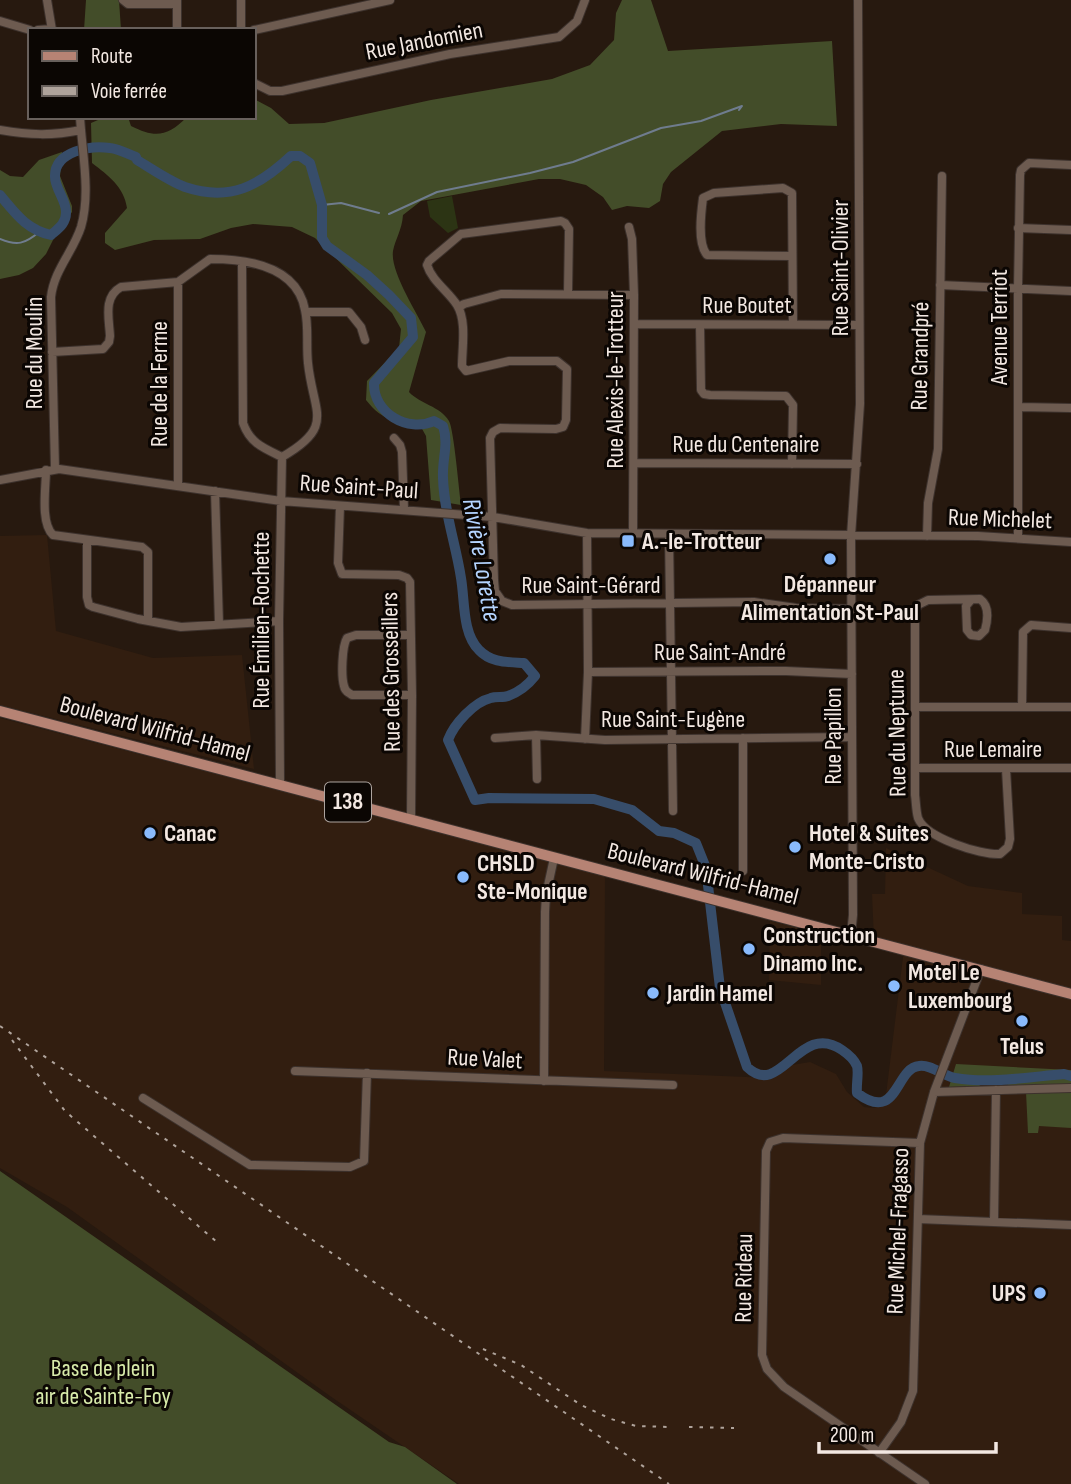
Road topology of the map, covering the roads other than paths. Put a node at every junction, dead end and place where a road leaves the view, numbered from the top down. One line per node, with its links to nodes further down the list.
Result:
1 (47, 0): 9 (street)
2 (123, 0): 7 (street)
3 (241, 0): 11 (street)
4 (390, 0): 13 (street)
5 (585, 0): 14 (street, Rue Jandomien)
6 (858, 0): 36 (street, Rue Saint-Olivier)
7 (177, 2): 10 (street)
8 (0, 21): 12 (street)
9 (52, 28)
10 (177, 28)
11 (242, 28)
12 (28, 29)
13 (256, 30)
14 (256, 84)
15 (80, 119): 17 (street, Rue du Moulin)
16 (0, 130): 17 (street)
17 (82, 135): 38 (street, Rue du Moulin)
18 (1071, 165): 21 (street, Avenue Terriot)
19 (942, 176): 26 (street, Rue Grandpré)
20 (629, 227): 30 (street, Rue Alexis-le-Trotteur)
21 (1018, 228): 22 (street); 27 (street, Avenue Terriot)
22 (1071, 230)
23 (793, 256): 23 (street); 34 (street)
24 (242, 262): 25 (street); 32 (street); 42 (street)
25 (178, 282): 38 (street); 48 (street, Rue de la Ferme)
26 (940, 285): 27 (street); 58 (street, Rue Grandpré)
27 (1018, 288): 28 (street); 39 (street, Avenue Terriot)
28 (1071, 291)
29 (568, 294): 30 (street); 31 (street); 31 (street)
30 (634, 295): 33 (street, Rue Alexis-le-Trotteur)
31 (459, 307): 53 (street, Rue Saint-Gérard)
32 (306, 312): 37 (street); 42 (street)
33 (634, 324): 35 (street, Rue Boutet); 43 (street, Rue Alexis-le-Trotteur)
34 (793, 324): 35 (street, Rue Boutet); 36 (street, Rue Boutet)
35 (700, 325): 44 (street)
36 (859, 325): 45 (street, Rue Saint-Olivier)
37 (365, 340)
38 (52, 352): 46 (street, Rue du Moulin)
39 (1019, 407): 40 (street); 59 (street, Avenue Terriot)
40 (1071, 408)
41 (394, 438): 52 (street)
42 (282, 457): 50 (street, Rue Émilien-Rochette)
43 (634, 463): 44 (street, Rue du Centenaire); 55 (street, Rue Alexis-le-Trotteur)
44 (792, 464): 45 (street, Rue du Centenaire)
45 (857, 464): 57 (street, Rue Saint-Olivier)
46 (50, 470): 47 (street, Rue Saint-Paul); 48 (street, Rue Saint-Paul); 60 (street, Rue du Moulin)
47 (0, 480)
48 (178, 485): 49 (street, Rue Saint-Paul)
49 (215, 491): 50 (street, Rue Saint-Paul); 68 (street)
50 (281, 501): 51 (street, Rue Saint-Paul); 67 (street, Rue Émilien-Rochette)
51 (340, 506): 52 (street, Rue Saint-Paul); 70 (street, Rue des Grosseillers)
52 (404, 509): 53 (street, Rue Saint-Paul)
53 (493, 517): 54 (street, Rue Saint-Paul); 63 (street, Rue Saint-Gérard)
54 (587, 534): 55 (street, Rue Saint-Paul); 63 (street)
55 (634, 534): 56 (street, Rue Saint-Paul)
56 (669, 535): 57 (street, Rue Saint-Paul); 64 (street)
57 (851, 536): 58 (street, Rue Saint-Paul); 65 (street, Rue Papillon)
58 (927, 536): 59 (street, Rue Michelet)
59 (1018, 538): 61 (street, Rue Michelet)
60 (87, 540): 66 (street); 66 (street)
61 (1071, 542)
62 (971, 600): 62 (street); 75 (street, Rue du Neptune)
63 (587, 604): 64 (street, Rue Saint-Gérard); 72 (street)
64 (670, 604): 65 (street, Rue Saint-Gérard); 71 (street)
65 (852, 609): 73 (street, Rue Papillon)
66 (148, 620): 68 (street)
67 (279, 621): 68 (street); 89 (street, Rue Émilien-Rochette)
68 (219, 624)
69 (1071, 628): 76 (street)
70 (410, 635): 74 (street, Rue des Grosseillers); 74 (street)
71 (671, 670): 72 (street, Rue Saint-André); 73 (street, Rue Saint-André); 84 (street)
72 (588, 672): 83 (street)
73 (852, 674): 80 (street, Rue Papillon)
74 (412, 695): 91 (street, Rue des Grosseillers)
75 (916, 707): 76 (street); 85 (street, Rue du Neptune)
76 (1021, 707): 77 (street)
77 (1071, 707)
78 (0, 711): 89 (main road, Boulevard Wilfrid-Hamel / 138)
79 (536, 735): 81 (street, Rue Saint-Eugène); 83 (street, Rue Saint-Eugène); 88 (street)
80 (852, 737): 82 (street, Rue Saint-Eugène); 94 (street, Rue Papillon)
81 (495, 738)
82 (743, 738): 84 (street, Rue Saint-Eugène); 93 (street)
83 (585, 739): 84 (street, Rue Saint-Eugène)
84 (671, 740): 90 (street)
85 (915, 768): 87 (street, Rue Lemaire); 87 (street, Rue du Neptune)
86 (1071, 768): 87 (street, Rue Lemaire)
87 (1006, 769)
88 (537, 779)
89 (280, 783): 91 (main road, Boulevard Wilfrid-Hamel / 138)
90 (673, 811)
91 (411, 819): 92 (main road, Boulevard Wilfrid-Hamel / 138)
92 (554, 858): 94 (main road, Boulevard Wilfrid-Hamel / 138); 99 (street)
93 (743, 871)
94 (851, 935): 95 (main road, Boulevard Wilfrid-Hamel / 138)
95 (981, 969): 96 (main road, Boulevard Wilfrid-Hamel / 138); 103 (street, Rue Michel-Fragasso)
96 (1071, 994)
97 (295, 1071): 98 (street, Rue Valet)
98 (367, 1073): 99 (street, Rue Valet); 104 (street)
99 (544, 1081): 100 (street, Rue Valet)
100 (673, 1085)
101 (1071, 1088): 102 (street)
102 (996, 1090): 103 (street); 107 (street)
103 (934, 1092): 105 (street, Rue Michel-Fragasso)
104 (143, 1098)
105 (920, 1143): 106 (street, Rue Michel-Fragasso); 109 (street, Rue Rideau)
106 (918, 1219): 107 (street); 109 (street, Rue Michel-Fragasso)
107 (994, 1221): 108 (street)
108 (1071, 1224)
109 (879, 1453): 110 (street, Rue Rideau)
110 (925, 1484)

